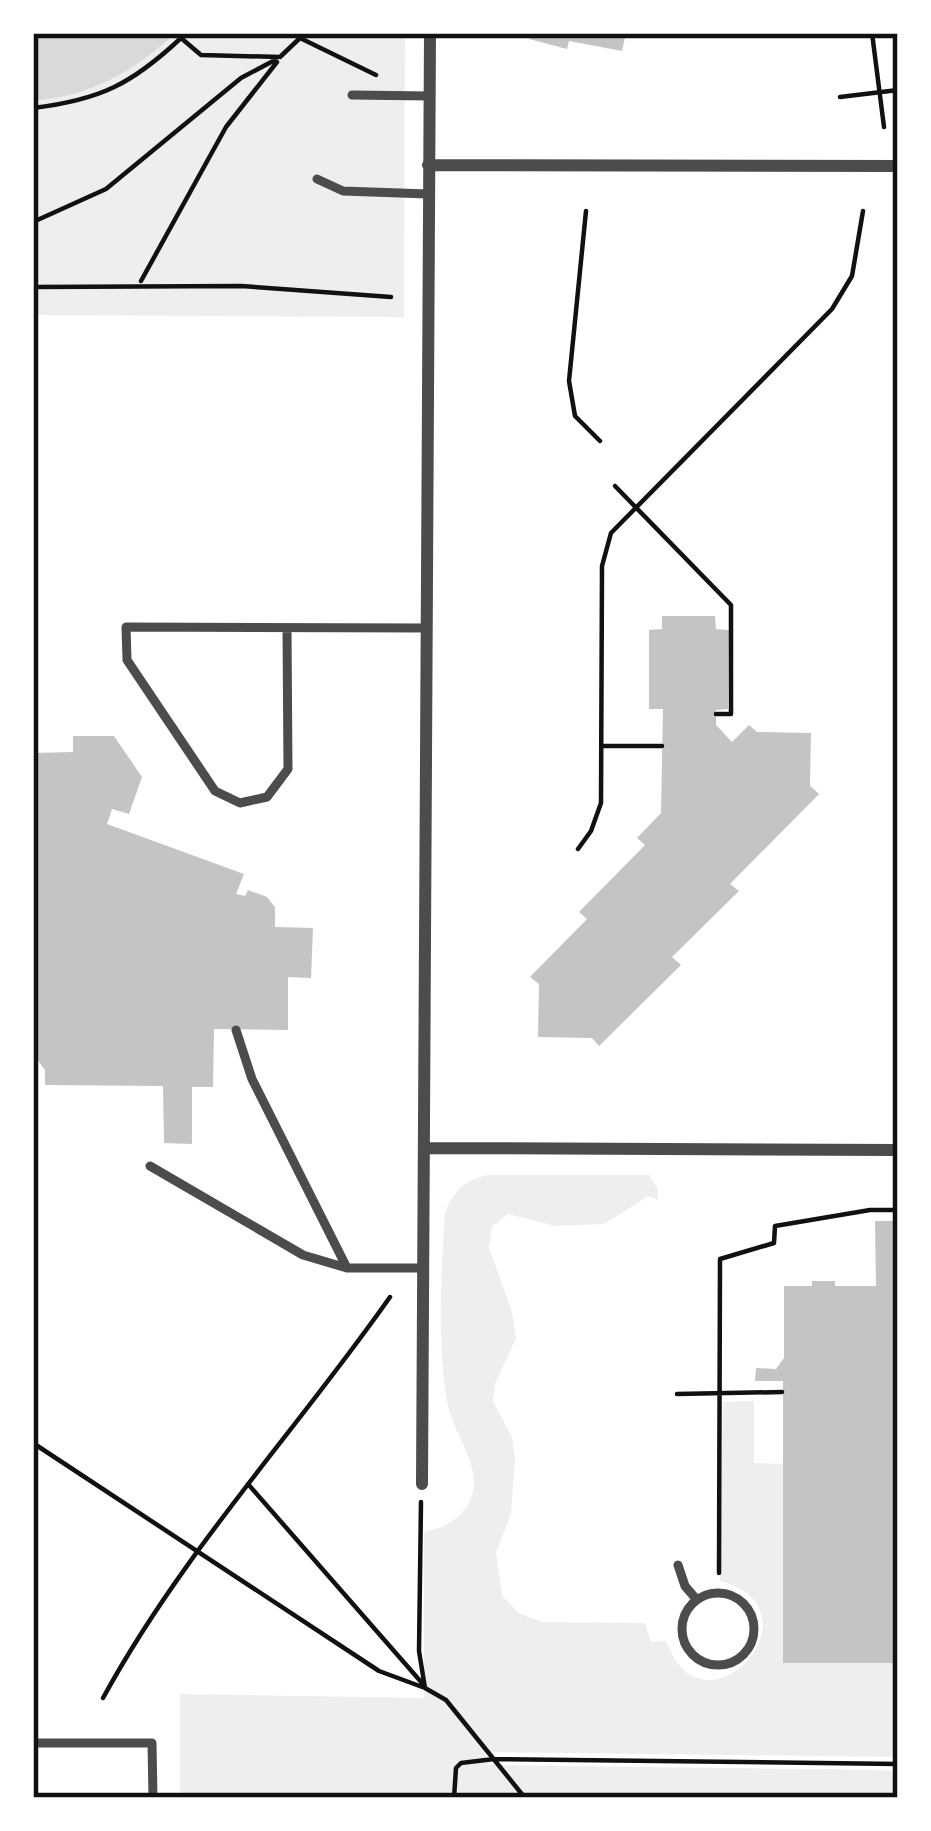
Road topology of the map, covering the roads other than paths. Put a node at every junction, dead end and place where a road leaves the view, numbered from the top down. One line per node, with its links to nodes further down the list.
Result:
1 (430, 33): 3 (street)
2 (352, 95): 3 (lane)
3 (430, 96): 4 (street)
4 (428, 165): 5 (street); 7 (street)
5 (898, 166)
6 (317, 179): 7 (lane)
7 (428, 194): 9 (street)
8 (286, 628): 8 (lane); 9 (lane)
9 (425, 628): 11 (street)
10 (236, 1030): 14 (lane)
11 (425, 1148): 12 (street); 15 (street)
12 (898, 1150)
13 (150, 1166): 14 (lane)
14 (347, 1268): 15 (lane)
15 (424, 1268): 16 (street)
16 (422, 1484)
17 (678, 1565): 18 (lane)
18 (697, 1600): 18 (lane)
19 (33, 1743): 20 (lane)
20 (153, 1798)

